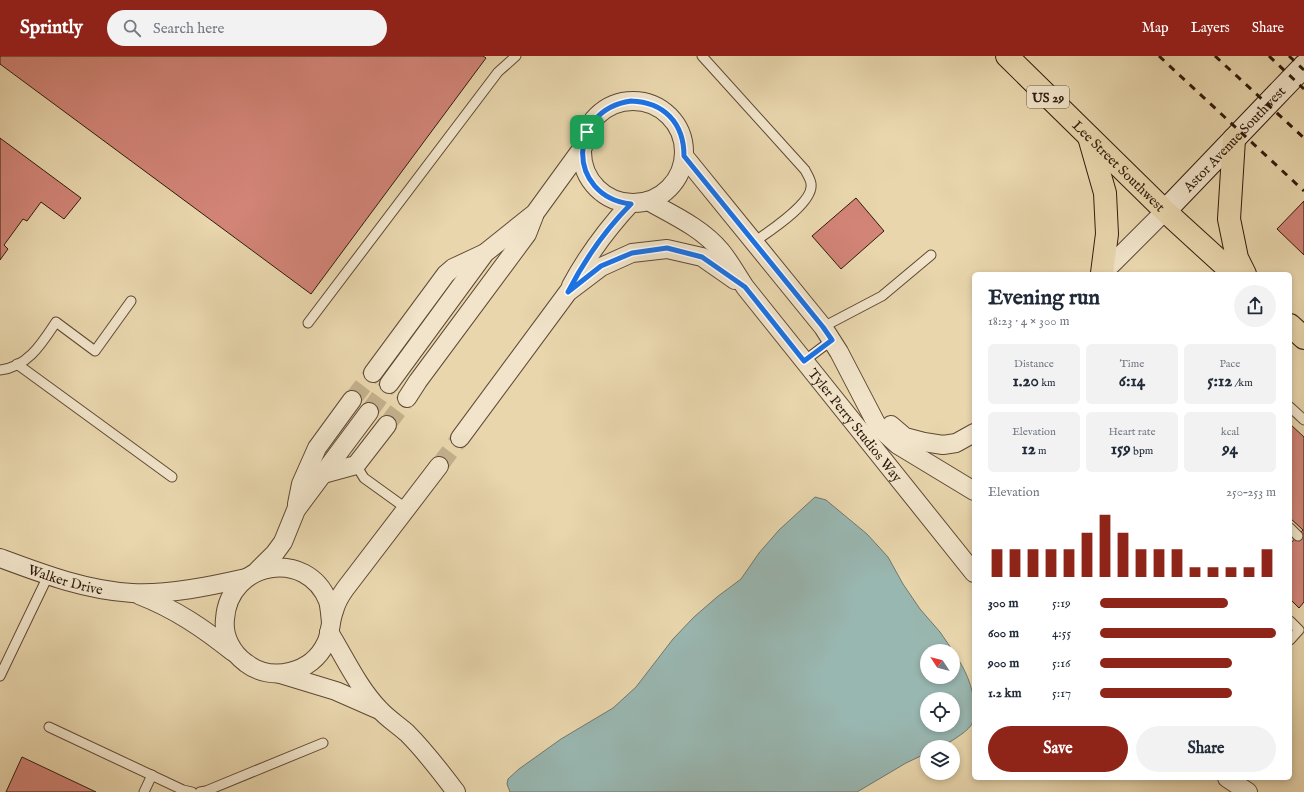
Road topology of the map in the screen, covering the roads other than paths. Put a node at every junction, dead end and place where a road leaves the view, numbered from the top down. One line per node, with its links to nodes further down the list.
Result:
1 (516, 56): 22 (lane)
2 (702, 56): 12 (lane)
3 (1007, 56): 5 (main road, Lee Street Southwest / US 29)
4 (1304, 66): 6 (street, Astor Avenue Southwest)
5 (1089, 138): 10 (main road, Lee Street Southwest / US 29); 15 (main road)
6 (1234, 139): 10 (street, Astor Avenue Southwest); 18 (main road)
7 (582, 147): 8 (street); 9 (street); 11 (street)
8 (684, 156): 9 (street); 12 (street, Tyler Perry Studios Way)
9 (639, 202): 19 (street, Tyler Perry Studios Way); 20 (street)
10 (1165, 211): 16 (street); 17 (main road, Lee Street Southwest / US 29)
11 (535, 214): 13 (street); 32 (street)
12 (754, 242): 24 (street, Tyler Perry Studios Way)
13 (485, 253): 29 (street); 30 (street)
14 (931, 255): 24 (lane)
15 (1102, 272)
16 (1104, 272)
17 (1232, 272)
18 (1244, 272)
19 (745, 287): 20 (street); 26 (street, Tyler Perry Studios Way)
20 (568, 292): 39 (street)
21 (131, 301): 27 (lane)
22 (308, 323)
23 (1292, 327): 25 (main road)
24 (827, 333): 26 (lane); 31 (street, Tyler Perry Studios Way)
25 (1304, 338)
26 (804, 361): 50 (street, Tyler Perry Studios Way)
27 (17, 364): 28 (lane); 43 (lane)
28 (0, 370)
29 (373, 373)
30 (389, 384)
31 (860, 392): 38 (street); 44 (street, Tyler Perry Studios Way)
32 (407, 398)
33 (352, 400): 46 (street)
34 (1292, 409): 36 (lane)
35 (368, 412): 42 (street)
36 (1304, 420)
37 (387, 425): 40 (street)
38 (972, 434)
39 (460, 438)
40 (356, 465): 42 (street); 45 (lane)
41 (439, 466): 45 (street)
42 (323, 474): 46 (street)
43 (172, 477)
44 (972, 490)
45 (407, 509): 55 (street)
46 (296, 510): 51 (street)
47 (1292, 530): 48 (lane)
48 (1298, 536)
49 (0, 558): 52 (street, Walker Drive)
50 (972, 571)
51 (251, 574): 53 (street, Walker Drive); 55 (street); 57 (street)
52 (48, 576): 53 (street, Walker Drive); 59 (lane)
53 (133, 593): 57 (street, Walker Drive)
54 (1292, 623): 56 (lane)
55 (330, 627): 58 (street); 60 (street)
56 (1292, 638)
57 (237, 654): 58 (street)
58 (280, 674): 60 (street)
59 (0, 676)
60 (380, 710): 68 (street)
61 (49, 727): 63 (lane)
62 (322, 743): 67 (lane)
63 (152, 776): 65 (lane); 66 (lane)
64 (1230, 780): 69 (street)
65 (144, 792)
66 (192, 792)
67 (200, 792)
68 (456, 792)
69 (1248, 792)

